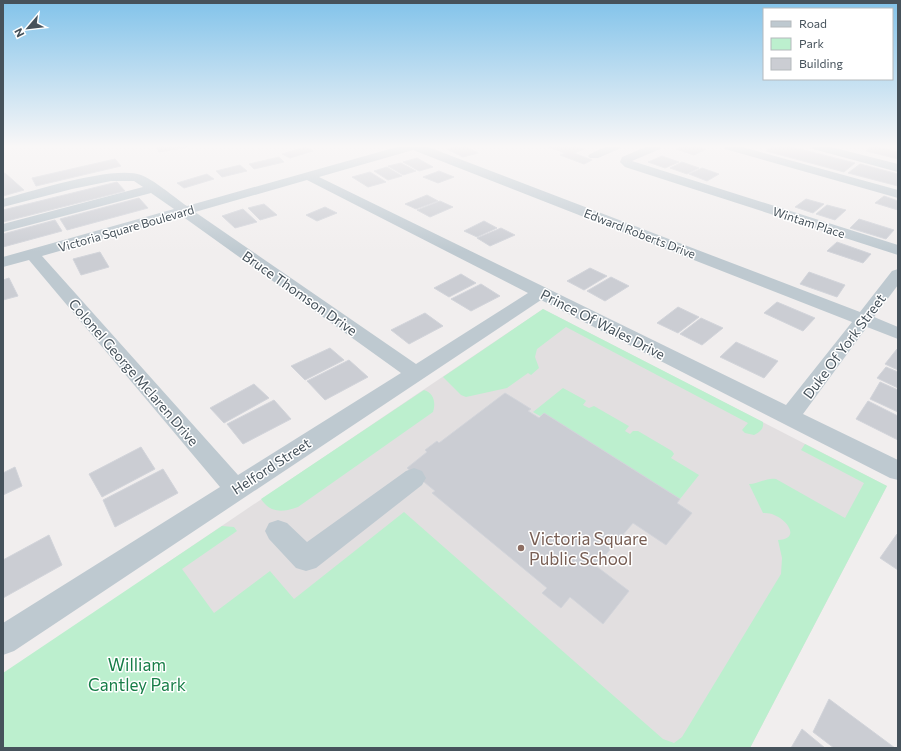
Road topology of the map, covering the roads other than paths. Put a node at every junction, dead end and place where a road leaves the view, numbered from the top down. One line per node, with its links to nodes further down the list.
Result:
1 (91, 182): 10 (street, Bruce Thomson Drive)
2 (144, 182): 8 (street, Bruce Thomson Drive)
3 (287, 182): 11 (street, Victoria Square Boulevard)
4 (320, 182): 17 (street, Prince Of Wales Drive)
5 (507, 182): 18 (street, Edward Roberts Drive)
6 (685, 182): 13 (street, Wintam Place)
7 (858, 182): 9 (street)
8 (154, 188): 11 (street, Bruce Thomson Drive); 12 (street)
9 (898, 194)
10 (3, 203)
11 (185, 211): 14 (street, Victoria Square Boulevard); 20 (street, Bruce Thomson Drive)
12 (3, 228)
13 (898, 250)
14 (32, 254): 15 (street, Victoria Square Boulevard); 24 (street, Colonel George Mclaren Drive)
15 (3, 262)
16 (898, 274): 18 (street, Duke Of York Street)
17 (540, 292): 20 (street, Helford Street); 21 (street, Prince Of Wales Drive)
18 (863, 320): 19 (street, Edward Roberts Drive); 21 (street, Duke Of York Street)
19 (898, 333)
20 (415, 373): 24 (street, Helford Street)
21 (789, 417): 22 (street, Prince Of Wales Drive)
22 (898, 471)
23 (414, 478): 25 (street)
24 (236, 489): 26 (street, Helford Street)
25 (278, 531)
26 (3, 640)

